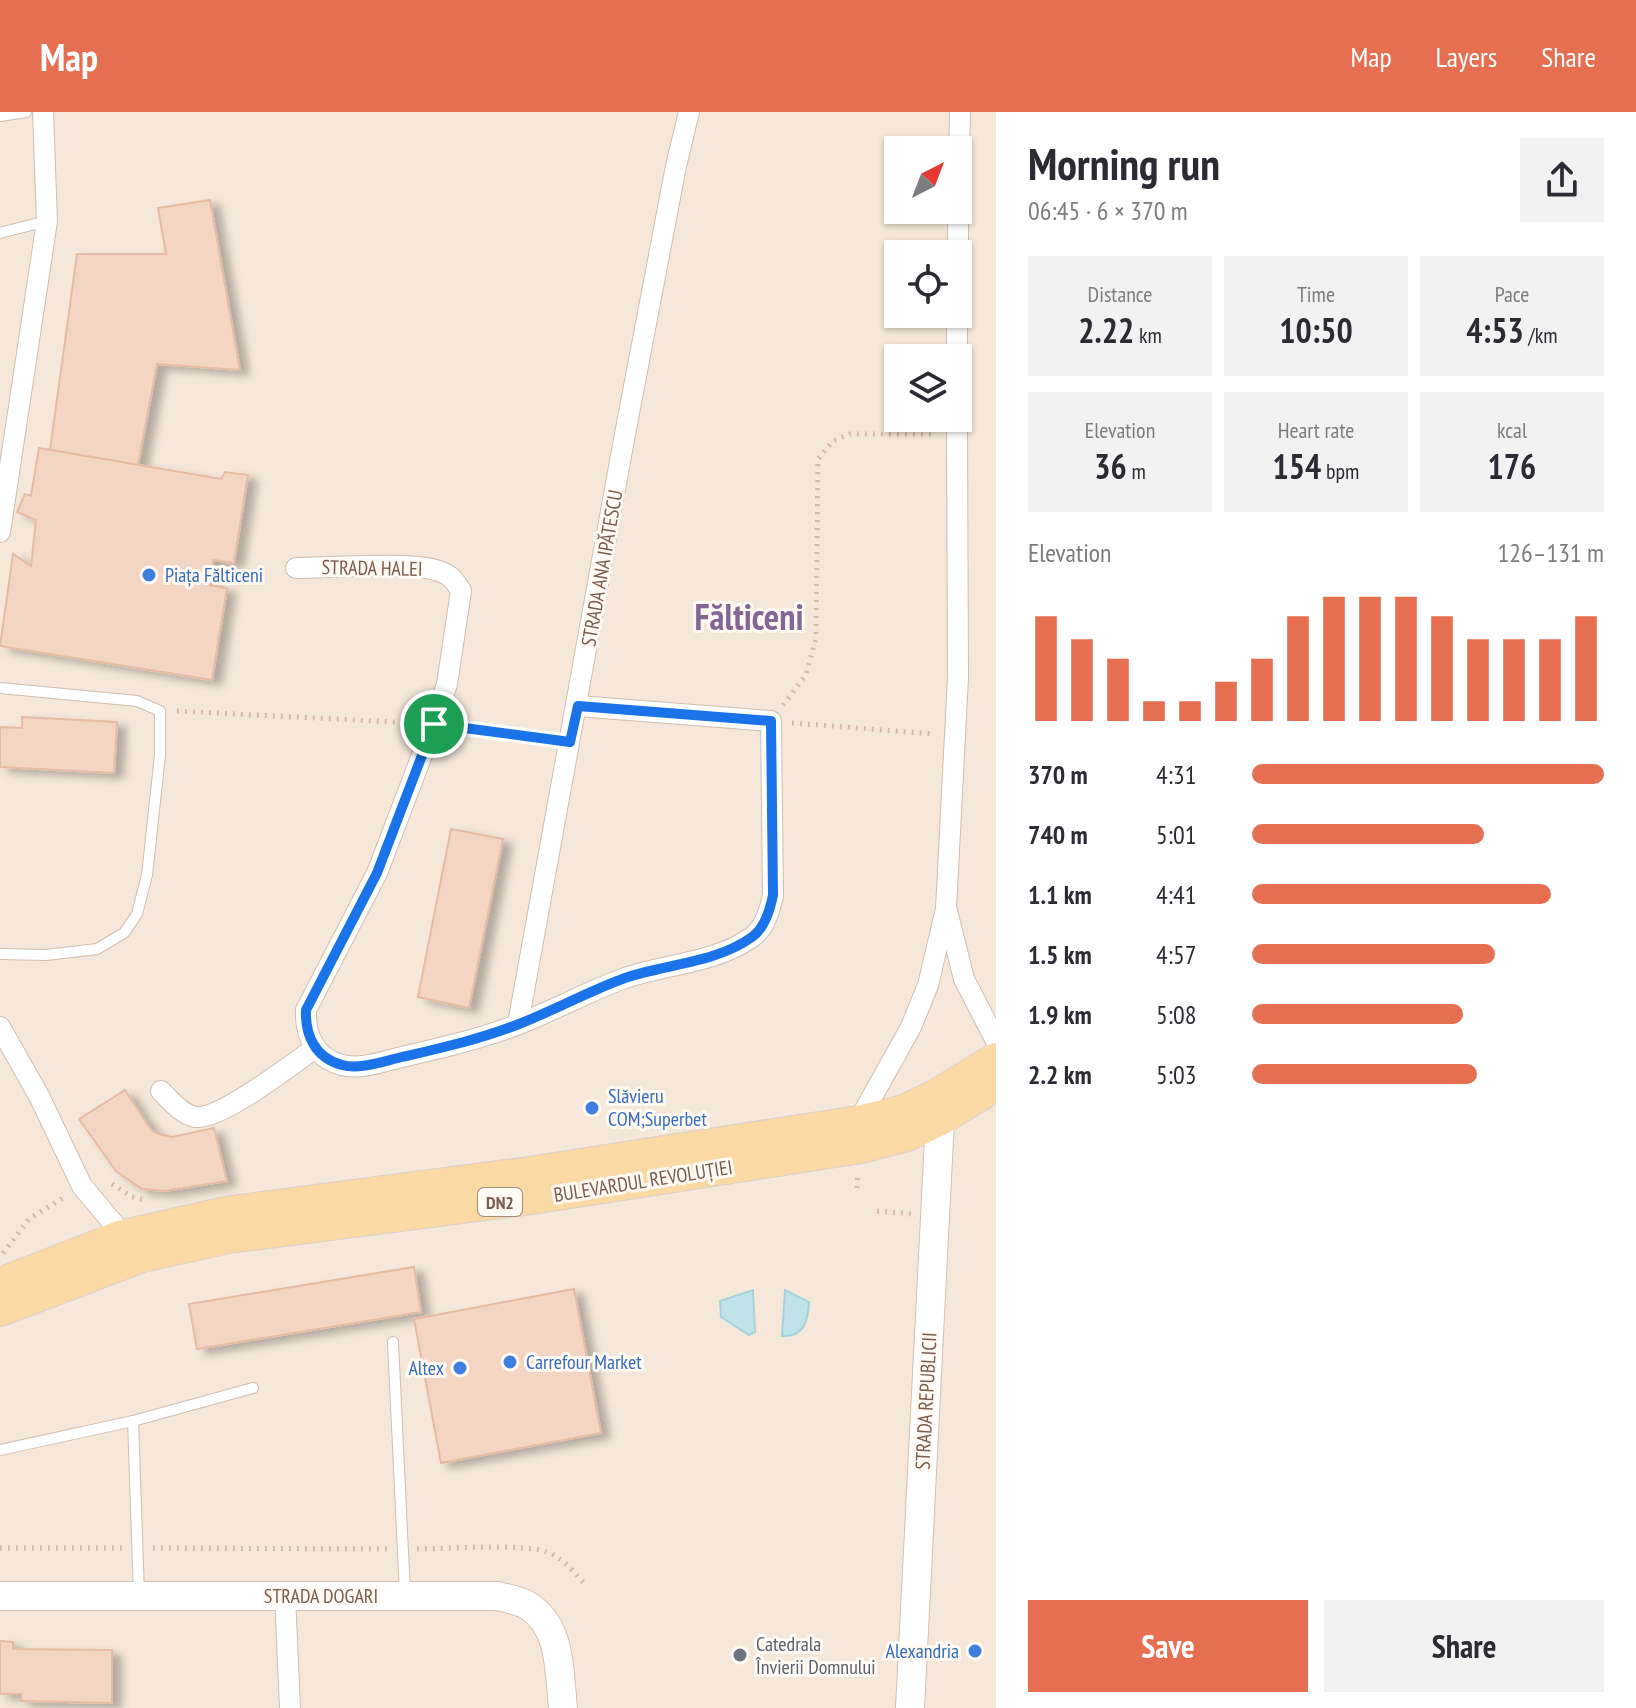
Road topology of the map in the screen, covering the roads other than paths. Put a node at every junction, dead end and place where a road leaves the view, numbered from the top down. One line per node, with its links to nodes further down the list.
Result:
1 (26, 112): 5 (lane)
2 (43, 112): 7 (street)
3 (689, 112): 14 (street, STRADA ANA IPĂTESCU)
4 (960, 112): 6 (street)
5 (0, 116)
6 (959, 136)
7 (47, 221): 8 (lane); 10 (street)
8 (0, 233)
9 (956, 432): 15 (street)
10 (6, 442): 11 (street)
11 (0, 532)
12 (296, 568): 20 (street, STRADA HALEI)
13 (0, 688): 16 (lane)
14 (578, 706): 17 (street, STRADA ANA IPĂTESCU); 17 (street)
15 (946, 909): 19 (street); 25 (street)
16 (0, 954)
17 (518, 1024): 20 (street)
18 (0, 1027): 26 (street)
19 (996, 1041)
20 (315, 1048): 23 (street)
21 (996, 1059): 24 (main road, BULEVARDUL REVOLUȚIEI / DN2)
22 (996, 1085): 24 (main road, BULEVARDUL REVOLUȚIEI / DN2)
23 (161, 1091)
24 (939, 1107): 25 (main road, BULEVARDUL REVOLUȚIEI / DN2); 39 (street, STRADA REPUBLICII)
25 (860, 1135): 26 (main road, BULEVARDUL REVOLUȚIEI / DN2)
26 (133, 1246): 27 (main road, BULEVARDUL REVOLUȚIEI / DN2); 28 (main road, BULEVARDUL REVOLUȚIEI / DN2)
27 (0, 1284)
28 (0, 1310)
29 (393, 1342): 36 (lane)
30 (253, 1388): 31 (lane)
31 (133, 1421): 32 (lane); 35 (lane)
32 (0, 1450)
33 (285, 1595): 35 (street, STRADA DOGARI); 36 (street, STRADA DOGARI); 37 (street)
34 (0, 1596): 35 (street, STRADA DOGARI)
35 (139, 1596)
36 (405, 1596): 38 (street, STRADA DOGARI)
37 (290, 1708)
38 (563, 1708)
39 (910, 1708)

